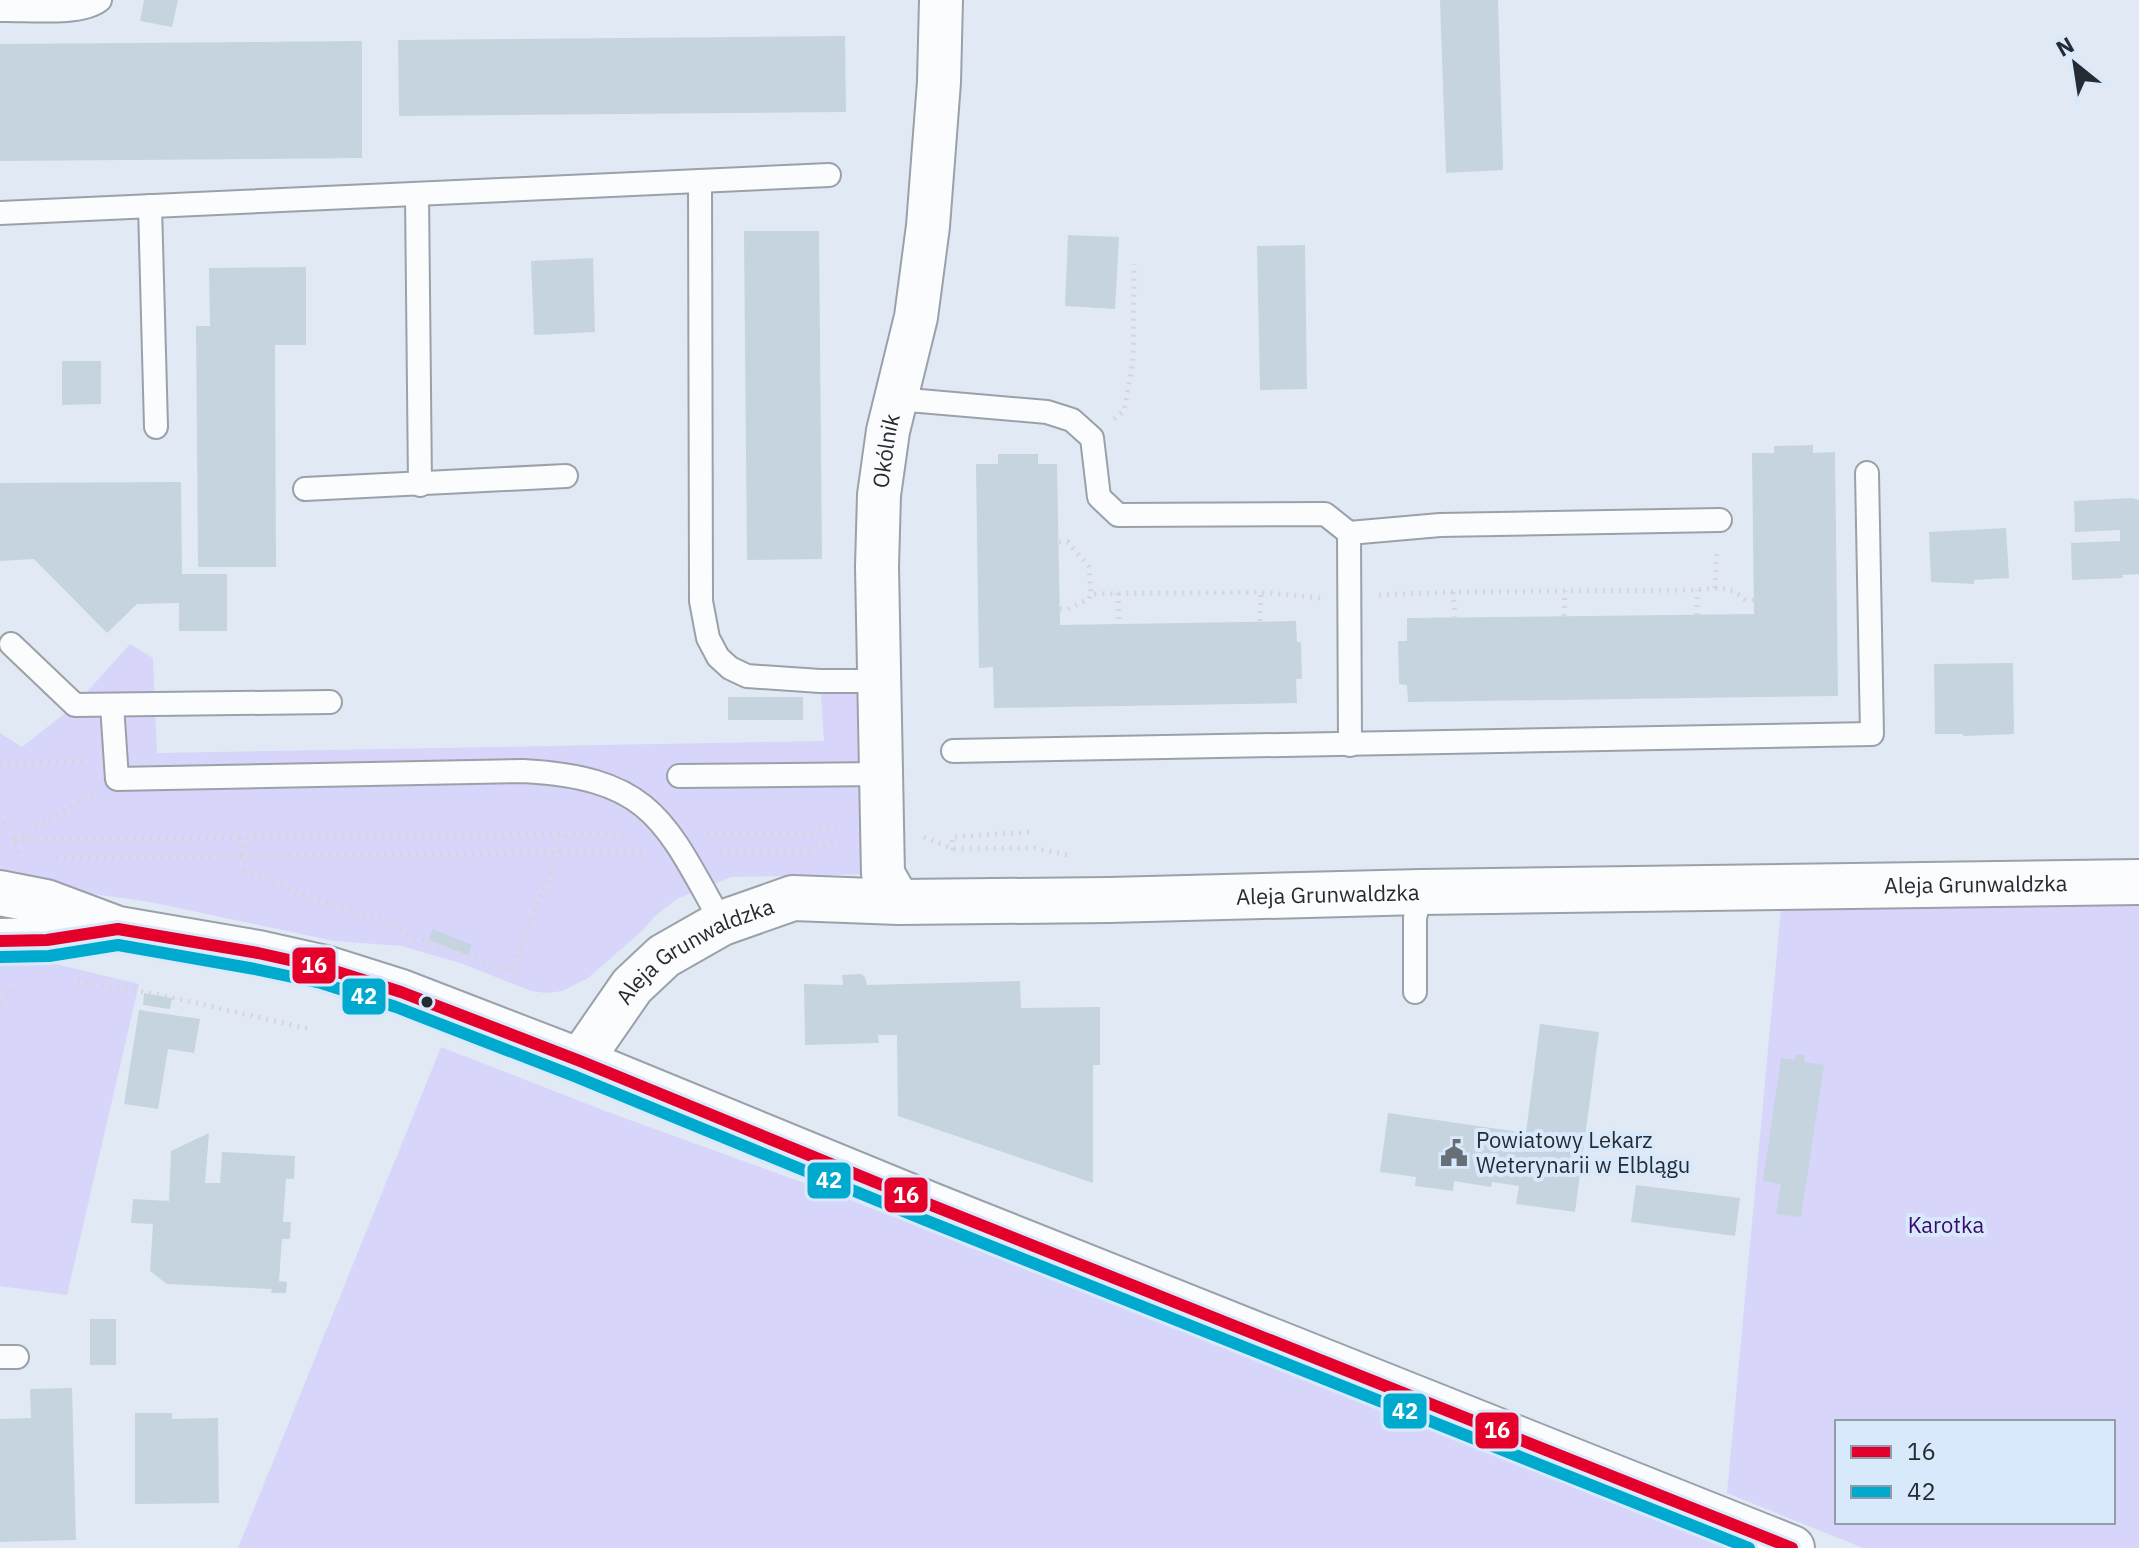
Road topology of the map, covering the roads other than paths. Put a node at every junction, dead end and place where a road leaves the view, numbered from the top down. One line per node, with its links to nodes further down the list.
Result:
1 (100, 0): 3 (lane)
2 (941, 0): 9 (street, Okólnik)
3 (0, 10)
4 (829, 175): 5 (lane)
5 (700, 181): 6 (lane); 18 (lane)
6 (417, 194): 7 (lane); 13 (lane)
7 (150, 206): 8 (lane); 10 (lane)
8 (0, 213)
9 (897, 399): 16 (lane); 18 (street, Okólnik)
10 (156, 427)
11 (1867, 473): 21 (lane)
12 (566, 476): 13 (lane)
13 (420, 485): 14 (lane)
14 (305, 489)
15 (1720, 520): 16 (lane)
16 (1349, 533): 21 (lane)
17 (11, 644): 20 (lane)
18 (880, 681): 23 (street, Okólnik)
19 (330, 702): 20 (lane)
20 (112, 705): 29 (lane)
21 (1350, 745): 22 (lane)
22 (953, 751)
23 (882, 774): 24 (lane); 28 (street, Okólnik)
24 (679, 776)
25 (10, 869): 30 (main road)
26 (2139, 882): 27 (main road, Aleja Grunwaldzka)
27 (1421, 892): 28 (main road, Aleja Grunwaldzka); 32 (lane)
28 (899, 902): 29 (main road, Aleja Grunwaldzka)
29 (722, 923): 33 (main road, Aleja Grunwaldzka)
30 (118, 929): 31 (main road); 33 (main road)
31 (6, 961)
32 (1415, 992)
33 (580, 1061): 34 (main road)
34 (1792, 1548)

